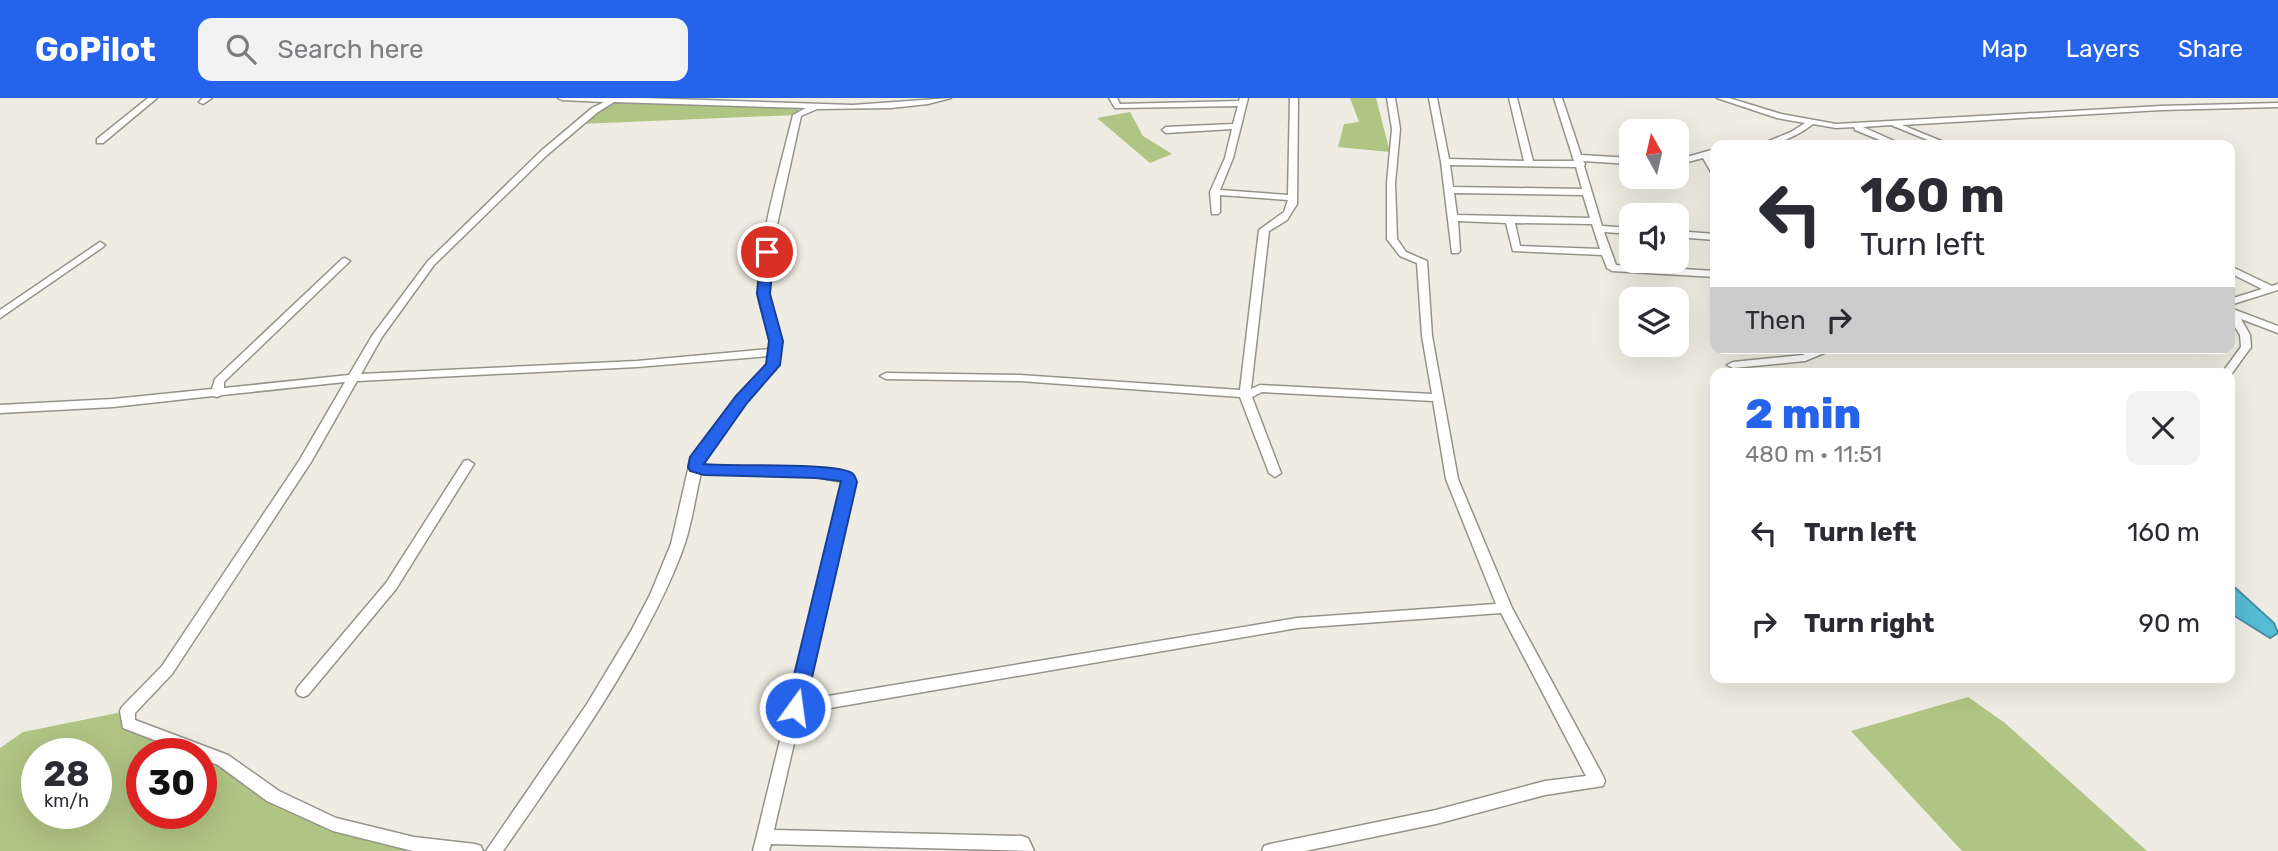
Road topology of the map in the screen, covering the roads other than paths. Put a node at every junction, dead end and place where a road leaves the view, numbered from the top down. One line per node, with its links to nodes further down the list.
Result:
1 (153, 98): 25 (street)
2 (562, 98): 11 (street)
3 (947, 98): 15 (street)
4 (1113, 98): 12 (street)
5 (1294, 98): 35 (street)
6 (1391, 98): 63 (street)
7 (1433, 98): 29 (street)
8 (1513, 98): 30 (street)
9 (1558, 98): 28 (street)
10 (1721, 98): 17 (street)
11 (577, 99): 13 (street); 16 (street)
12 (1244, 100): 19 (street)
13 (611, 101): 15 (street); 16 (street)
14 (2278, 105): 18 (street)
15 (798, 109): 55 (street)
16 (595, 110): 60 (street)
17 (1810, 123): 20 (street); 22 (street)
18 (1891, 123): 20 (street); 24 (street)
19 (1238, 126): 21 (street); 33 (street)
20 (1853, 126): 23 (street)
21 (1166, 130)
22 (1777, 140)
23 (1887, 140)
24 (1934, 140)
25 (100, 141)
26 (1710, 153): 27 (street)
27 (1689, 159)
28 (1580, 161): 30 (street); 31 (street); 34 (street)
29 (1445, 162): 30 (street); 32 (street)
30 (1529, 162)
31 (1619, 162)
32 (1448, 190): 34 (street); 37 (street)
33 (1215, 191): 35 (street); 36 (street)
34 (1588, 192): 39 (street)
35 (1293, 198): 62 (street)
36 (1215, 212)
37 (1453, 218): 38 (street); 44 (street)
38 (1510, 220): 39 (street); 45 (street)
39 (1597, 225): 40 (street); 45 (street)
40 (1619, 229)
41 (1689, 235): 42 (street)
42 (1710, 237)
43 (100, 245): 52 (street)
44 (1455, 251)
45 (1606, 252): 48 (street)
46 (345, 261): 61 (street)
47 (2235, 271): 49 (street)
48 (1710, 274)
49 (2274, 288): 50 (street)
50 (2235, 307)
51 (2235, 311): 54 (street)
52 (0, 316)
53 (2235, 316): 58 (street)
54 (2278, 330)
55 (775, 352): 60 (street); 66 (street)
56 (1818, 354): 57 (street)
57 (1733, 365)
58 (2231, 368)
59 (886, 376): 62 (street)
60 (355, 378): 61 (street); 72 (street)
61 (217, 394): 64 (street)
62 (1245, 394): 63 (street); 67 (street)
63 (1437, 398): 68 (street)
64 (0, 409)
65 (468, 464): 69 (street)
66 (696, 467): 70 (street); 73 (street)
67 (1275, 473)
68 (1505, 608): 70 (street); 75 (street)
69 (303, 691)
70 (795, 708): 71 (street)
71 (763, 844): 74 (street)
72 (475, 851)
73 (494, 851)
74 (1026, 851)
75 (1270, 851)

